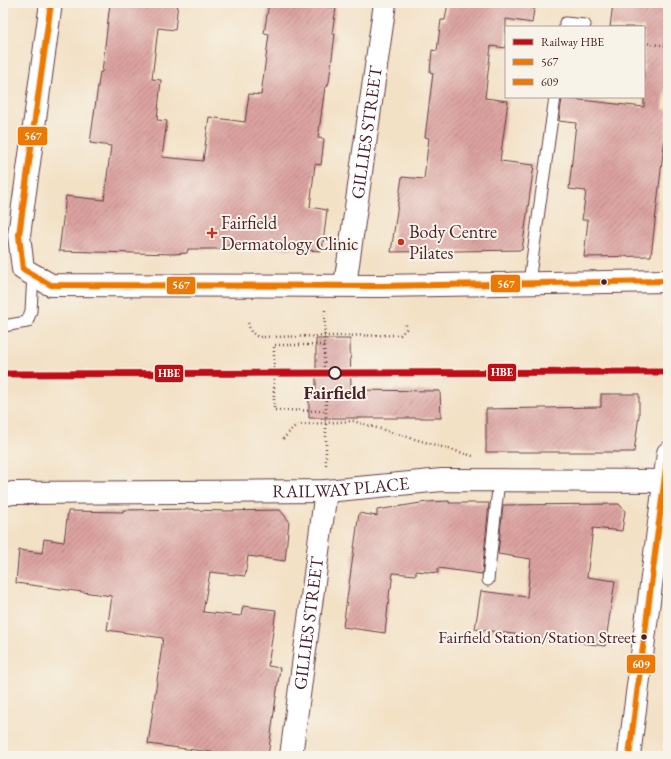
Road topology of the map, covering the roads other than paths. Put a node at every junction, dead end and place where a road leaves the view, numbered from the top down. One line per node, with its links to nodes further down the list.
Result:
1 (51, 3): 6 (street)
2 (385, 3): 10 (street, GILLIES STREET)
3 (585, 25): 4 (lane)
4 (565, 26)
5 (555, 98): 9 (lane)
6 (11, 232): 7 (street)
7 (28, 272): 10 (street); 11 (lane)
8 (668, 281): 9 (street)
9 (528, 282): 10 (street)
10 (346, 285)
11 (3, 326)
12 (668, 453): 14 (street)
13 (499, 480): 14 (street, RAILWAY PLACE); 15 (street, RAILWAY PLACE); 17 (lane)
14 (666, 481): 19 (street)
15 (326, 491): 16 (street, RAILWAY PLACE); 18 (street, GILLIES STREET)
16 (8, 494)
17 (488, 580)
18 (291, 756)
19 (629, 756)

